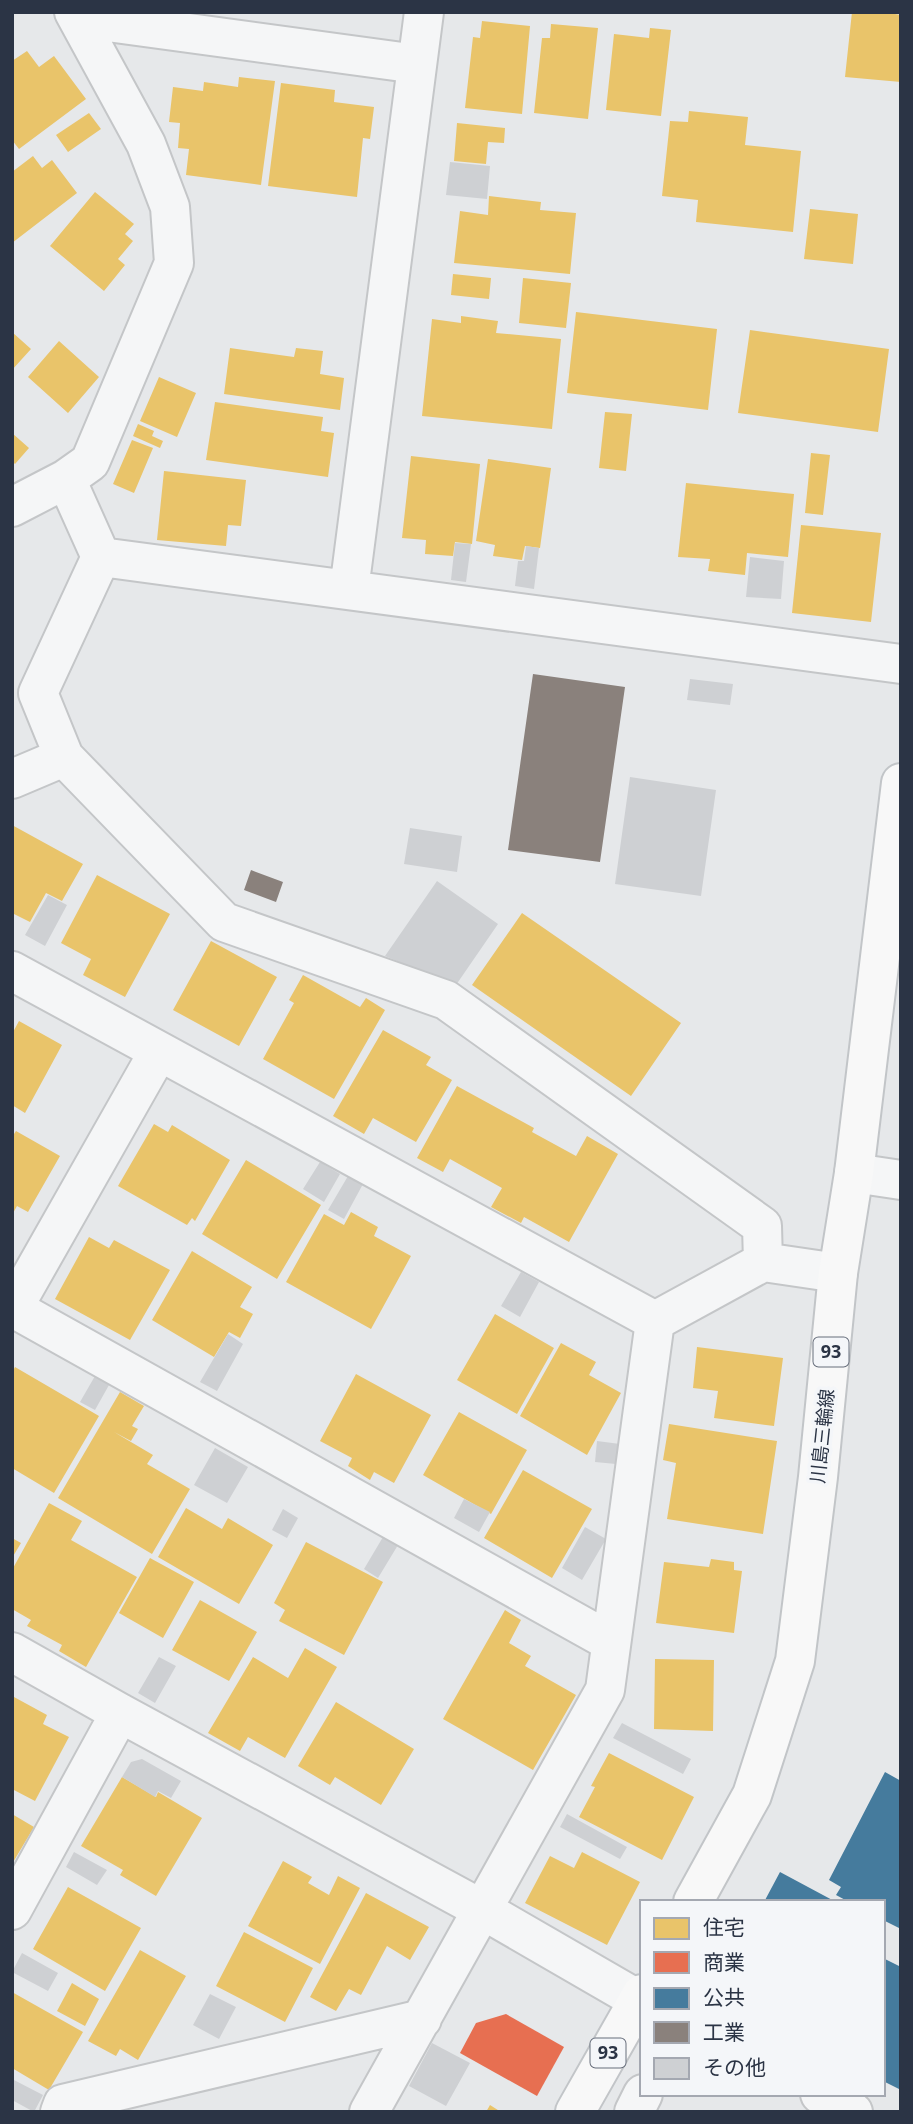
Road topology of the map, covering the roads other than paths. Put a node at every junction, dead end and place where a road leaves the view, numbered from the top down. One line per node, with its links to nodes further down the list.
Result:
1 (424, 12): 3 (street)
2 (76, 15): 3 (street); 4 (street)
3 (417, 64): 7 (street)
4 (66, 479): 5 (street); 6 (street)
5 (12, 507)
6 (101, 557): 7 (street); 9 (street)
7 (349, 590): 8 (street)
8 (901, 664)
9 (64, 757): 10 (street); 16 (street)
10 (12, 779)
11 (901, 783): 14 (main road, 川島三輪線 / 93)
12 (12, 971): 13 (street)
13 (159, 1051): 18 (street); 19 (street)
14 (854, 1173): 15 (street); 17 (main road, 川島三輪線 / 93)
15 (901, 1180)
16 (763, 1262): 17 (street); 19 (street)
17 (838, 1273): 23 (main road, 川島三輪線 / 93)
18 (13, 1308): 20 (street)
19 (655, 1321): 20 (street)
20 (611, 1642): 25 (street)
21 (12, 1652): 22 (street)
22 (120, 1713): 24 (street); 25 (street)
23 (694, 1900)
24 (12, 1910)
25 (483, 1910): 26 (street); 28 (street)
26 (640, 1998)
27 (640, 2001): 33 (main road, 93)
28 (422, 2019): 31 (street); 32 (street)
29 (642, 2096): 34 (street)
30 (824, 2096): 35 (street)
31 (60, 2112)
32 (369, 2112)
33 (575, 2112)
34 (634, 2112)
35 (853, 2112)

